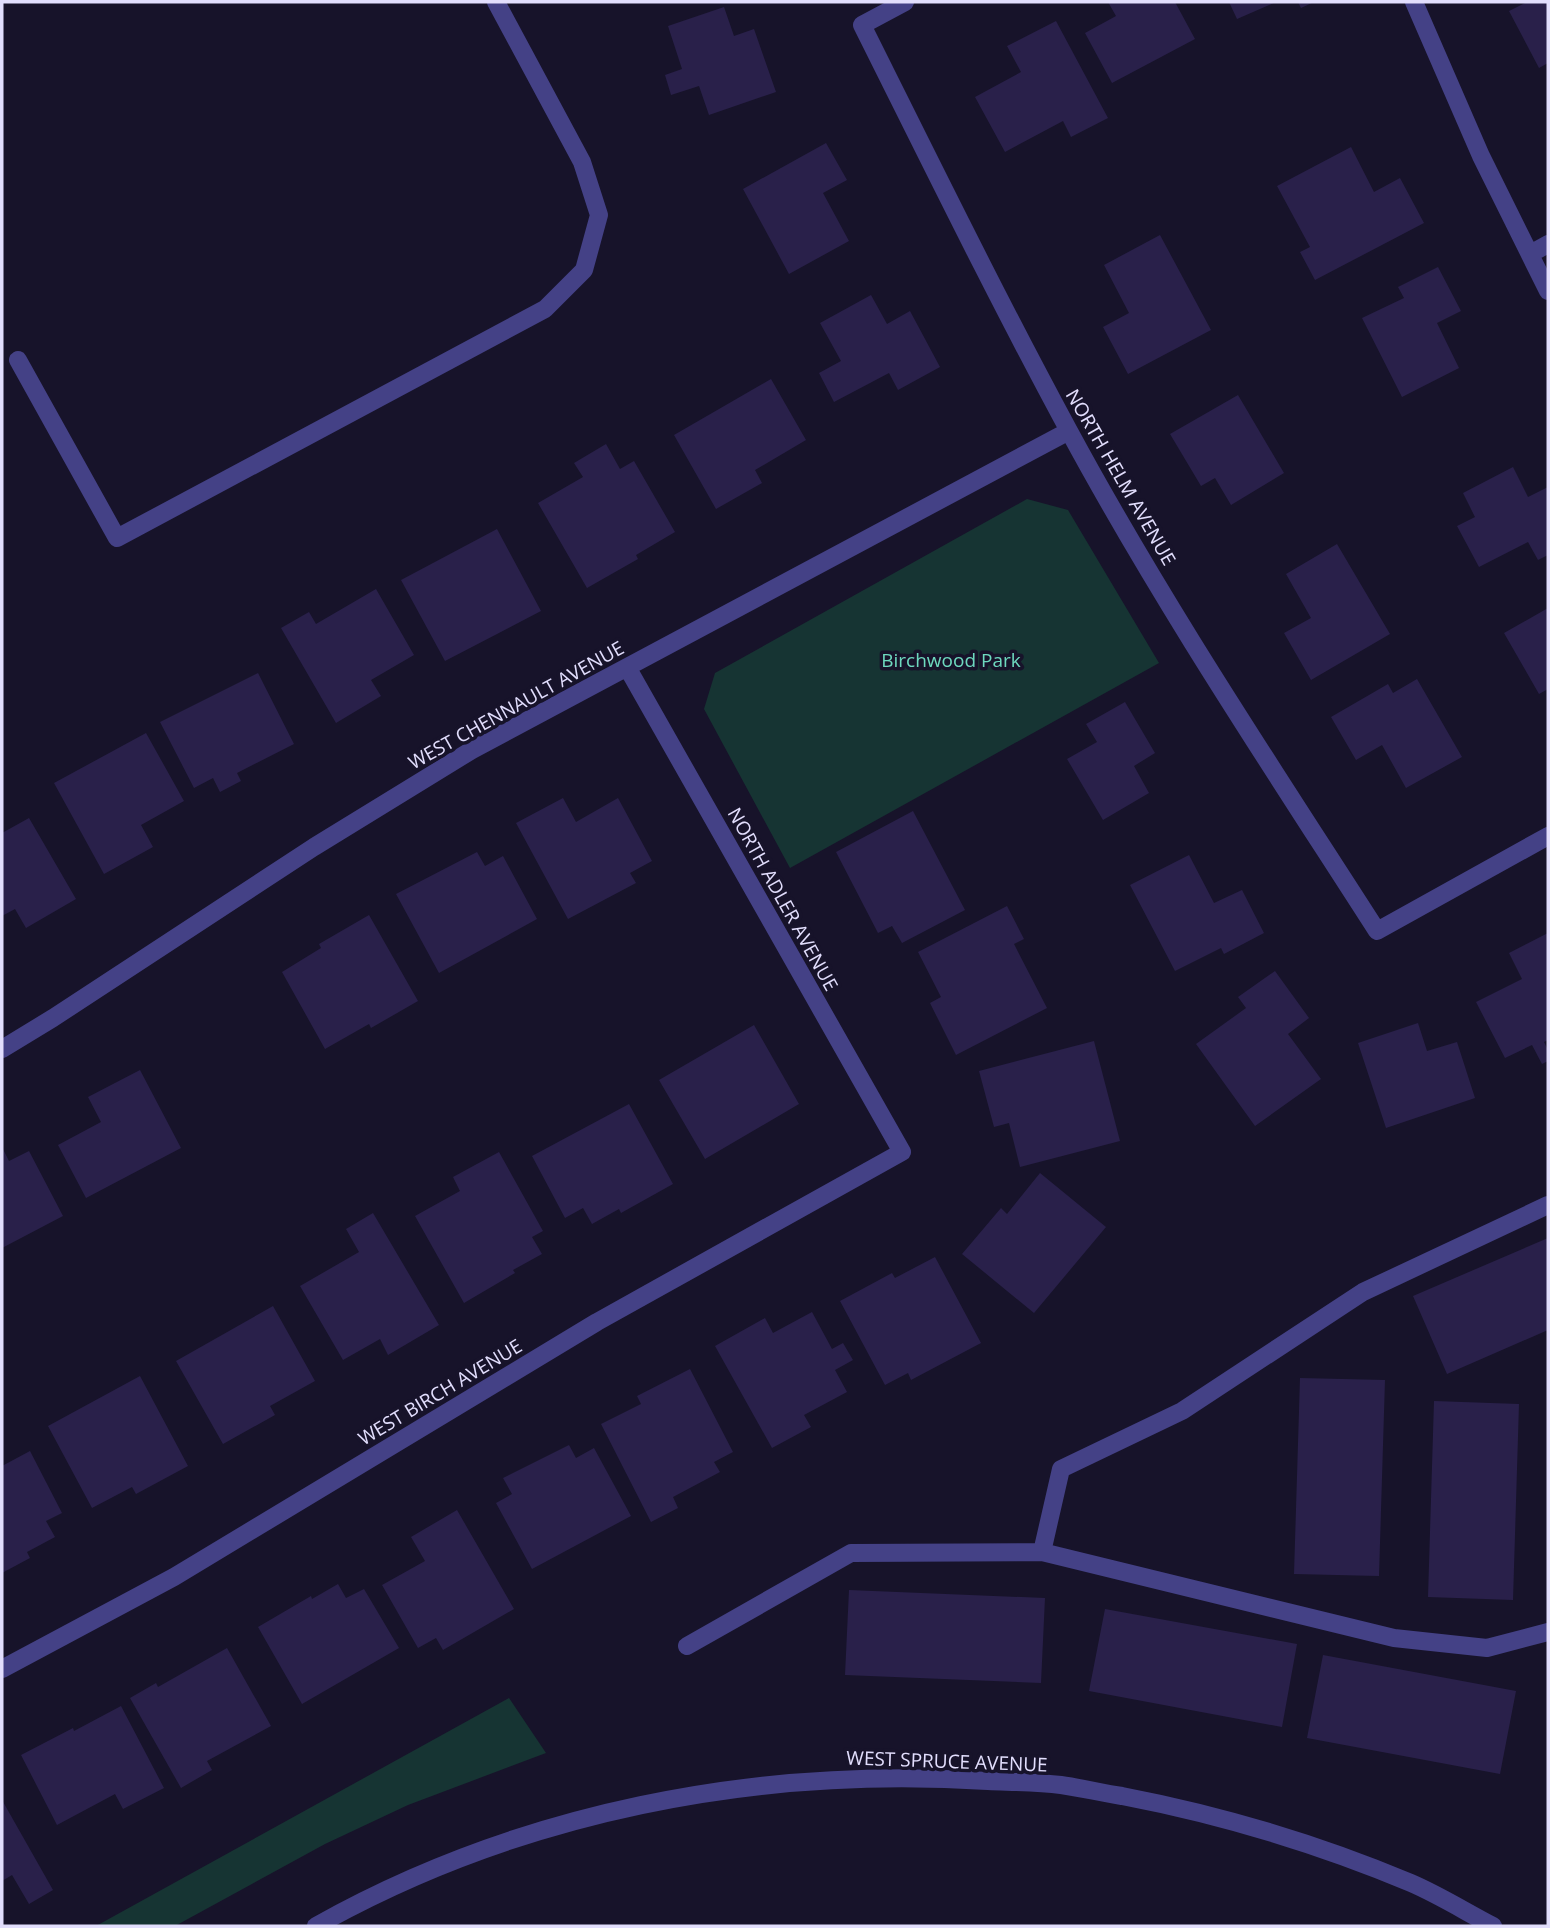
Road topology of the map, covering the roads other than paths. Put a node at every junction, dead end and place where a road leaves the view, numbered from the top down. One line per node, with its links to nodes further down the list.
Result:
1 (496, 2): 7 (street)
2 (905, 2): 8 (street, NORTH HELM AVENUE)
3 (1414, 2): 5 (street)
4 (1548, 244): 5 (street)
5 (1530, 254): 6 (street)
6 (1548, 291)
7 (18, 360)
8 (1069, 431): 9 (street, WEST CHENNAULT AVENUE); 10 (street, NORTH HELM AVENUE)
9 (628, 667): 11 (street, WEST CHENNAULT AVENUE); 12 (street, NORTH ADLER AVENUE)
10 (1548, 836)
11 (2, 1049)
12 (902, 1152): 17 (street, WEST BIRCH AVENUE)
13 (1548, 1205): 14 (street)
14 (1042, 1552): 15 (street); 16 (street)
15 (1548, 1632)
16 (687, 1646)
17 (2, 1669)
18 (316, 1926): 19 (street, WEST SPRUCE AVENUE)
19 (1493, 1926)

